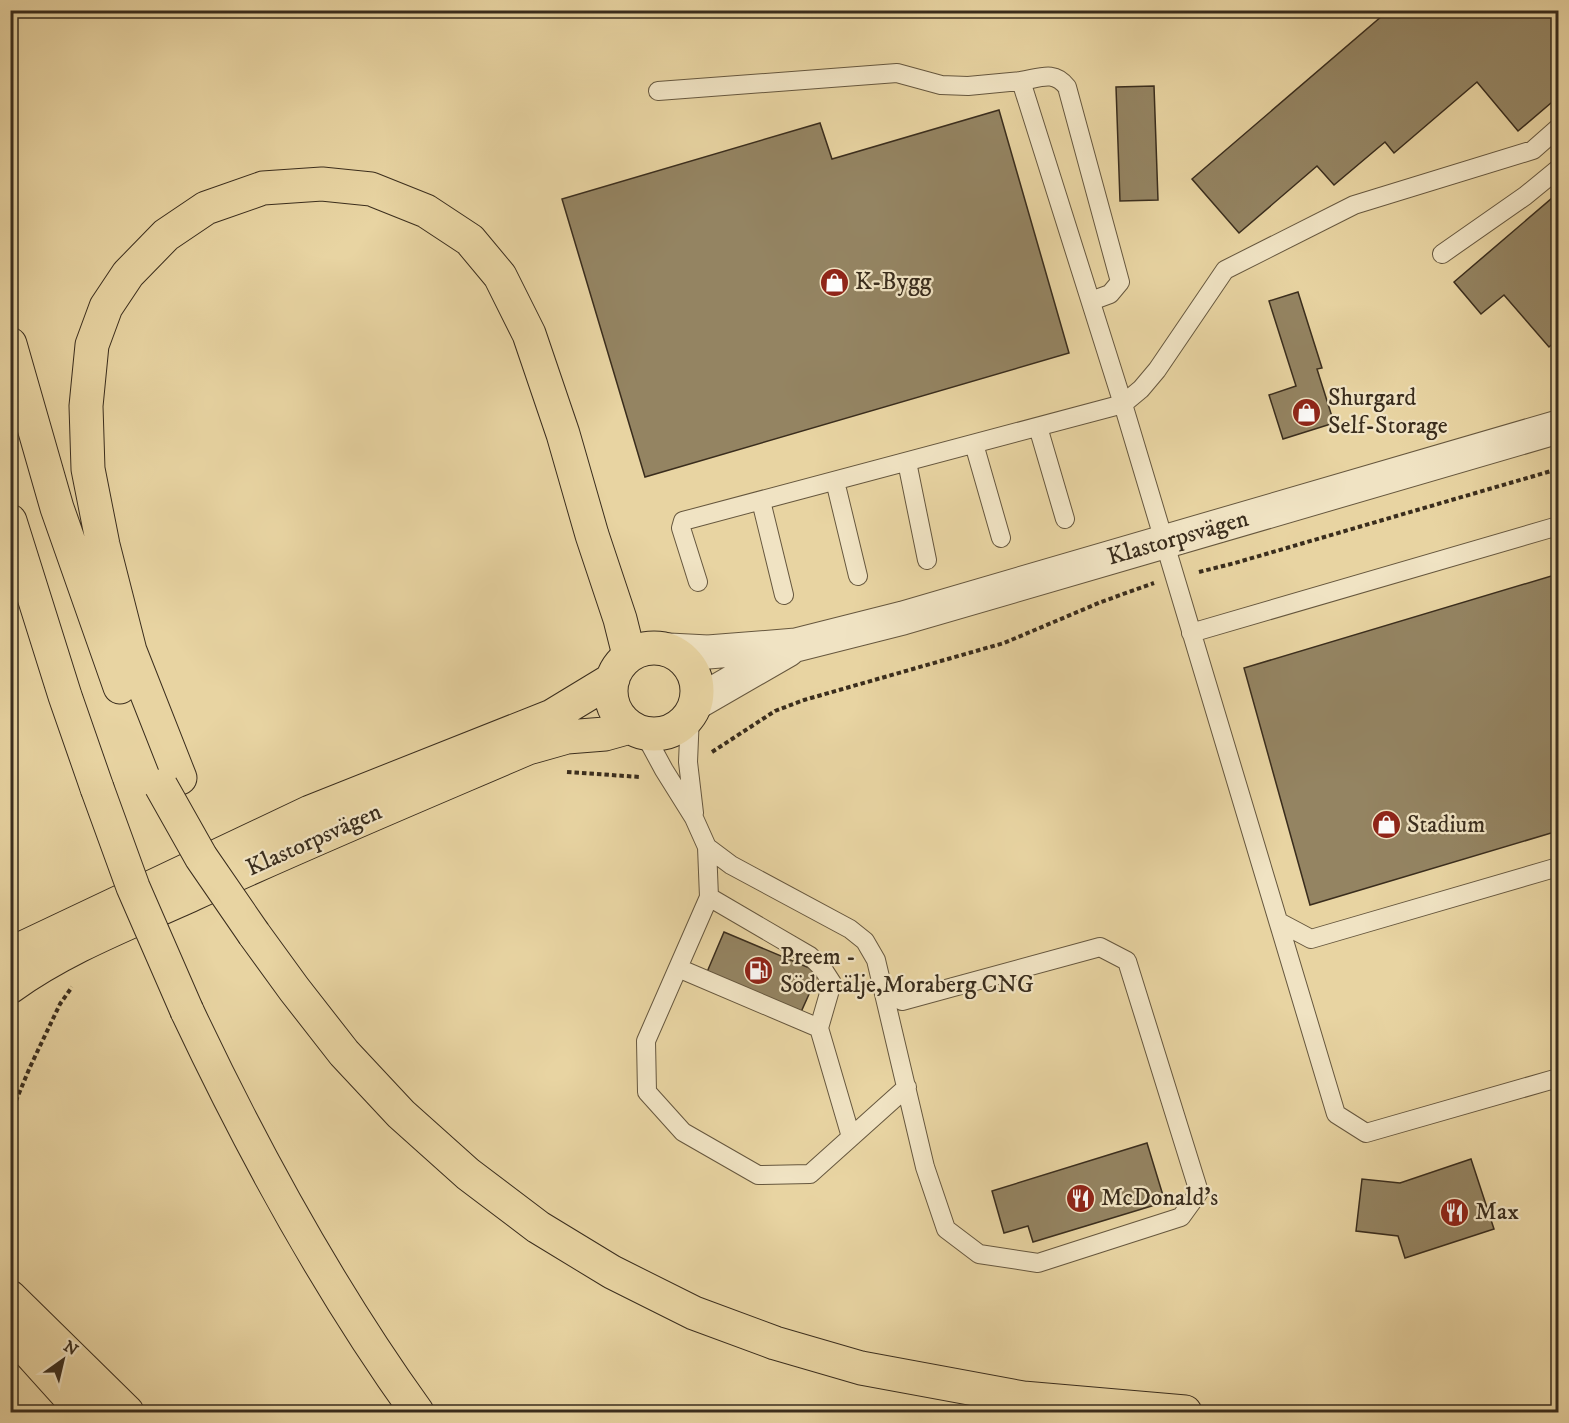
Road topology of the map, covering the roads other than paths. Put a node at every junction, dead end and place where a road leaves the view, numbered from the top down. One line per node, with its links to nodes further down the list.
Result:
1 (1021, 81): 2 (lane); 6 (lane); 6 (lane)
2 (658, 91)
3 (1558, 128): 8 (lane)
4 (1558, 169): 5 (lane)
5 (1442, 254)
6 (1091, 300): 8 (lane)
7 (10, 344): 30 (main road)
8 (1123, 404): 9 (lane); 19 (lane)
9 (1038, 427): 11 (lane); 15 (lane)
10 (1558, 427): 19 (street, Klastorpsvägen)
11 (974, 444): 12 (lane); 18 (lane)
12 (907, 462): 13 (lane); 20 (lane)
13 (835, 482): 14 (lane); 21 (lane)
14 (761, 501): 22 (lane); 23 (lane)
15 (1065, 519)
16 (10, 521): 48 (main road, bridge)
17 (1558, 526): 24 (lane)
18 (1000, 538)
19 (1163, 543): 24 (lane); 25 (street, Klastorpsvägen)
20 (927, 560)
21 (858, 576)
22 (698, 582)
23 (784, 595)
24 (1191, 633): 35 (lane)
25 (796, 645): 26 (street, Klastorpsvägen); 28 (street, Klastorpsvägen)
26 (669, 650): 27 (main road); 28 (main road)
27 (621, 667): 29 (main road); 30 (main road); 36 (main road, Klastorpsvägen)
28 (693, 709): 29 (main road); 31 (lane)
29 (637, 730): 31 (lane); 38 (main road, Klastorpsvägen)
30 (171, 782): 49 (main road, bridge)
31 (694, 818): 32 (lane)
32 (707, 846): 34 (lane); 39 (lane)
33 (1558, 867): 35 (lane)
34 (709, 897): 37 (lane); 40 (lane)
35 (1278, 922): 41 (lane)
36 (10, 954)
37 (678, 968): 40 (lane); 43 (lane)
38 (10, 987)
39 (883, 989): 42 (lane); 42 (lane)
40 (819, 1028): 43 (lane)
41 (1558, 1078)
42 (907, 1087): 43 (lane)
43 (851, 1137)
44 (10, 1297): 47 (main road)
45 (10, 1331): 46 (main road)
46 (83, 1413)
47 (128, 1413)
48 (417, 1413)
49 (1185, 1413)

